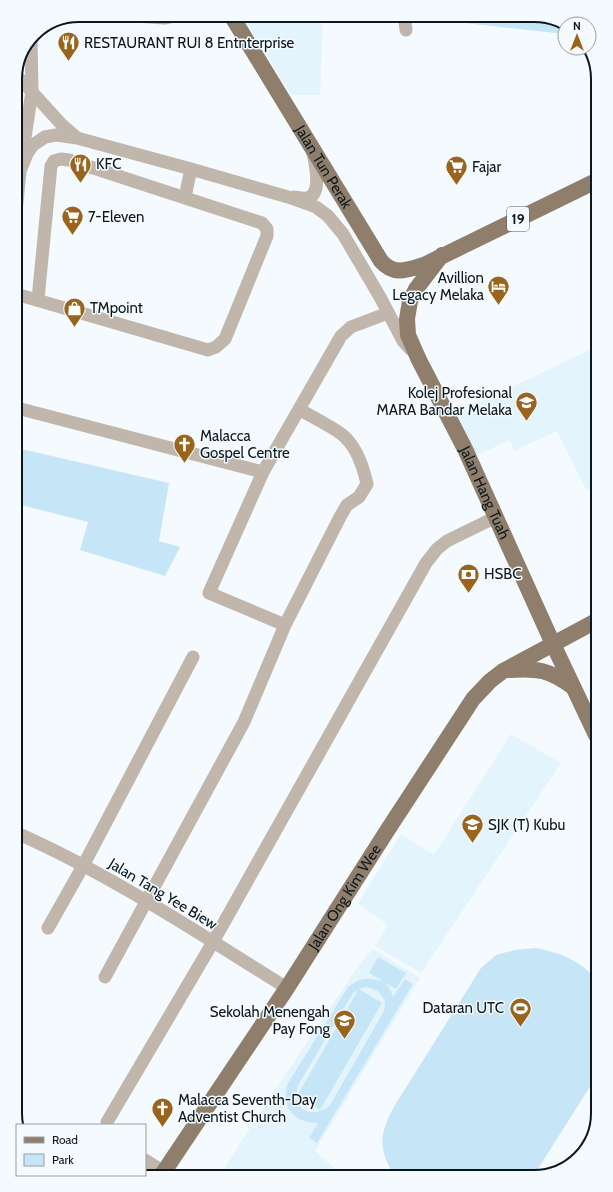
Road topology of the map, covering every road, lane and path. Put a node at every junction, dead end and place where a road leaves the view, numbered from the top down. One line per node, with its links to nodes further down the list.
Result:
1 (235, 22): 8 (main road, Jalan Tun Perak / 19)
2 (405, 22): 3 (street)
3 (406, 30)
4 (31, 49): 6 (street)
5 (22, 81): 6 (street)
6 (32, 91): 7 (street); 9 (street)
7 (77, 138): 10 (street); 11 (street)
8 (313, 150): 14 (street); 15 (main road, Jalan Tun Perak / 19)
9 (22, 158)
10 (22, 166)
11 (191, 169): 13 (street); 14 (street)
12 (591, 183): 15 (main road, 19)
13 (185, 197): 17 (street); 17 (street)
14 (288, 197): 18 (street)
15 (442, 255): 19 (main road, Jalan Hang Tuah)
16 (22, 295): 17 (street)
17 (38, 299)
18 (388, 313): 19 (street); 21 (street)
19 (418, 360): 23 (main road, Jalan Hang Tuah)
20 (22, 409): 22 (street)
21 (299, 409): 22 (street); 25 (street)
22 (263, 472): 25 (street)
23 (496, 517): 26 (main road, Jalan Hang Tuah); 35 (street)
24 (591, 624): 26 (main road, Jalan Ong Kim Wee)
25 (285, 626): 33 (street)
26 (553, 644): 28 (main road, Jalan Ong Kim Wee); 29 (main road, Jalan Hang Tuah)
27 (193, 656): 32 (street)
28 (503, 671): 29 (main road); 37 (main road, Jalan Ong Kim Wee)
29 (574, 687): 30 (main road, Jalan Hang Tuah)
30 (591, 723)
31 (22, 835): 32 (street, Jalan Tang Yee Biew)
32 (83, 866): 33 (street, Jalan Tang Yee Biew); 34 (street)
33 (147, 900): 35 (street, Jalan Tang Yee Biew); 36 (street)
34 (48, 928)
35 (212, 942): 37 (street, Jalan Tang Yee Biew); 38 (street)
36 (105, 977)
37 (287, 988): 41 (main road, Jalan Ong Kim Wee)
38 (107, 1124)
39 (146, 1161): 40 (street)
40 (157, 1170)
41 (165, 1170)

